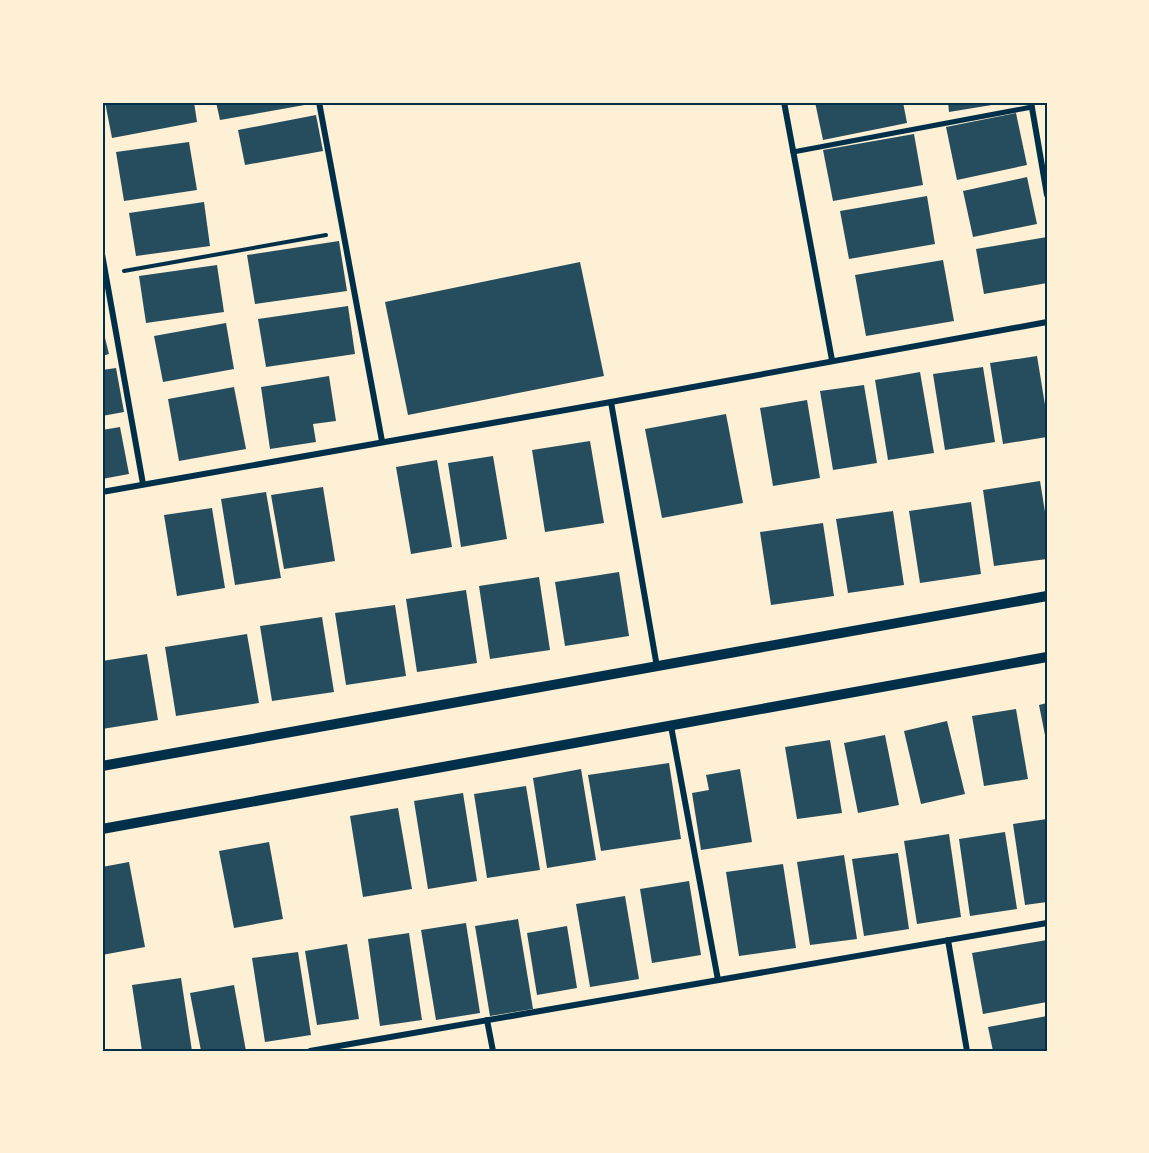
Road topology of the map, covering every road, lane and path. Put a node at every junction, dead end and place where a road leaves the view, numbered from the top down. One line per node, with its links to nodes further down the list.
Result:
1 (319, 102): 6 (street)
2 (784, 102): 4 (street)
3 (1031, 105): 4 (street); 5 (street)
4 (793, 152): 10 (street)
5 (1047, 195)
6 (343, 232): 8 (path); 12 (street)
7 (102, 254): 8 (street)
8 (104, 274): 13 (street)
9 (1047, 322): 10 (street)
10 (832, 360): 11 (street)
11 (611, 402): 12 (street); 17 (street)
12 (382, 441): 13 (street)
13 (143, 484): 14 (street)
14 (102, 492)
15 (1047, 596): 17 (street)
16 (1047, 657): 18 (street)
17 (657, 667): 19 (street)
18 (671, 726): 20 (street); 23 (street)
19 (102, 766)
20 (102, 828)
21 (1047, 923): 22 (street)
22 (948, 940): 23 (street); 27 (street)
23 (718, 980): 24 (street)
24 (487, 1020): 25 (street); 26 (street)
25 (310, 1051)
26 (493, 1051)
27 (967, 1051)

